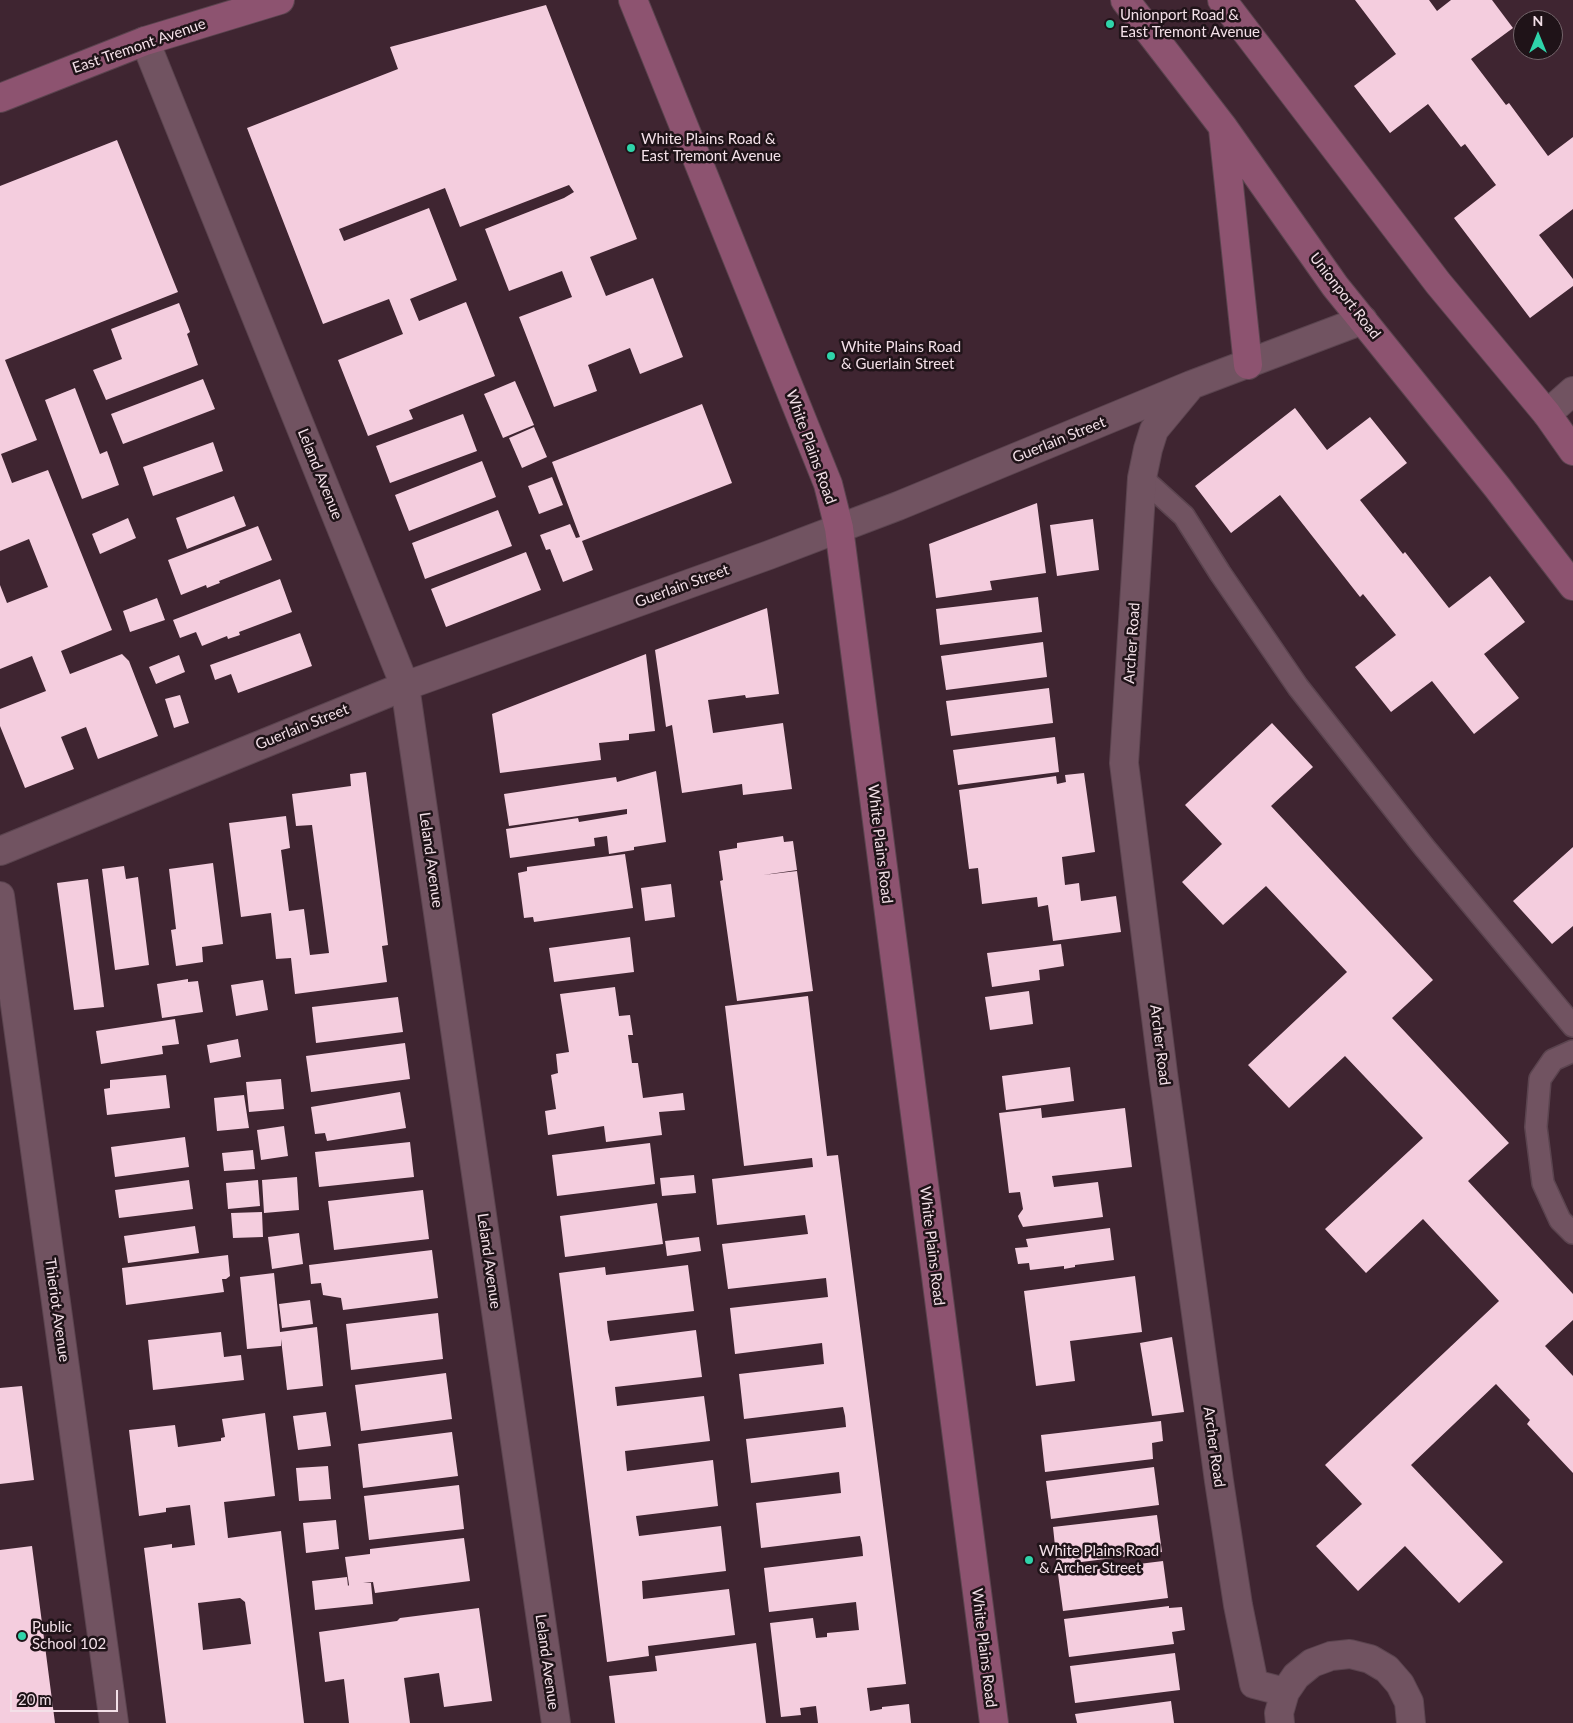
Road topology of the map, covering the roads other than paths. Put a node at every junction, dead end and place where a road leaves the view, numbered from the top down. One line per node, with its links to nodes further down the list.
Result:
1 (280, 0): 5 (main road, East Tremont Avenue)
2 (633, 0): 15 (main road, White Plains Road)
3 (1125, 0): 7 (main road, Unionport Road)
4 (1222, 0): 12 (main road)
5 (145, 41): 6 (main road, East Tremont Avenue); 17 (street, Leland Avenue)
6 (0, 98)
7 (1223, 127): 8 (main road, Unionport Road); 9 (main road)
8 (1363, 320): 9 (street, Guerlain Street); 16 (main road, Unionport Road)
9 (1248, 364): 10 (street, Guerlain Street)
10 (1191, 385): 14 (street, Archer Road); 15 (street, Guerlain Street)
11 (1573, 392): 12 (street)
12 (1546, 414): 13 (main road)
13 (1573, 451)
14 (1142, 478): 20 (lane); 23 (street, Archer Road)
15 (839, 528): 17 (street, Guerlain Street); 26 (main road, White Plains Road)
16 (1573, 586)
17 (405, 686): 18 (street, Guerlain Street); 25 (street, Leland Avenue)
18 (0, 851)
19 (0, 896): 24 (street, Thieriot Avenue)
20 (1573, 1026)
21 (1573, 1051): 22 (lane)
22 (1573, 1233)
23 (1285, 1692): 27 (street); 28 (street)
24 (114, 1723)
25 (556, 1723)
26 (994, 1723)
27 (1280, 1723)
28 (1411, 1723)

